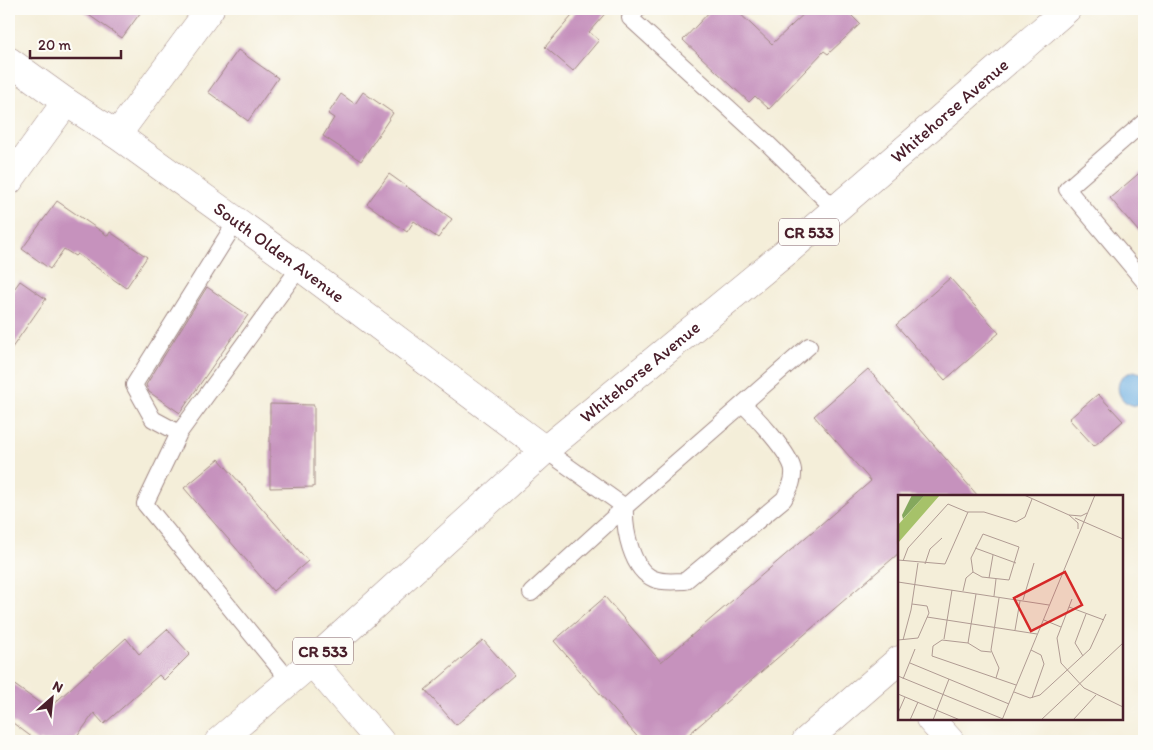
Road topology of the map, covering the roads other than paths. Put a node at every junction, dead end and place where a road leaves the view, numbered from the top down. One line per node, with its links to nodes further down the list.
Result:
1 (210, 9): 7 (main road)
2 (638, 9): 9 (lane)
3 (1067, 9): 9 (main road, Whitehorse Avenue / CR 533)
4 (9, 61): 5 (main road, South Olden Avenue)
5 (66, 102): 7 (main road, South Olden Avenue); 8 (main road)
6 (1144, 122): 12 (lane)
7 (117, 135): 10 (main road, South Olden Avenue)
8 (9, 181)
9 (836, 210): 16 (main road, Whitehorse Avenue / CR 533)
10 (236, 222): 11 (main road, South Olden Avenue); 15 (lane)
11 (300, 268): 15 (lane); 16 (main road, South Olden Avenue)
12 (1144, 281)
13 (809, 346): 14 (lane)
14 (743, 404): 17 (lane); 17 (lane)
15 (179, 433): 21 (lane)
16 (545, 450): 17 (lane); 19 (main road, Whitehorse Avenue / CR 533)
17 (625, 507): 18 (lane)
18 (531, 593)
19 (312, 662): 21 (main road, Whitehorse Avenue / CR 533); 24 (main road)
20 (895, 672): 25 (main road)
21 (289, 680): 23 (main road, Whitehorse Avenue / CR 533)
22 (931, 720): 26 (main road)
23 (219, 741)
24 (380, 741)
25 (806, 741)
26 (950, 741)

